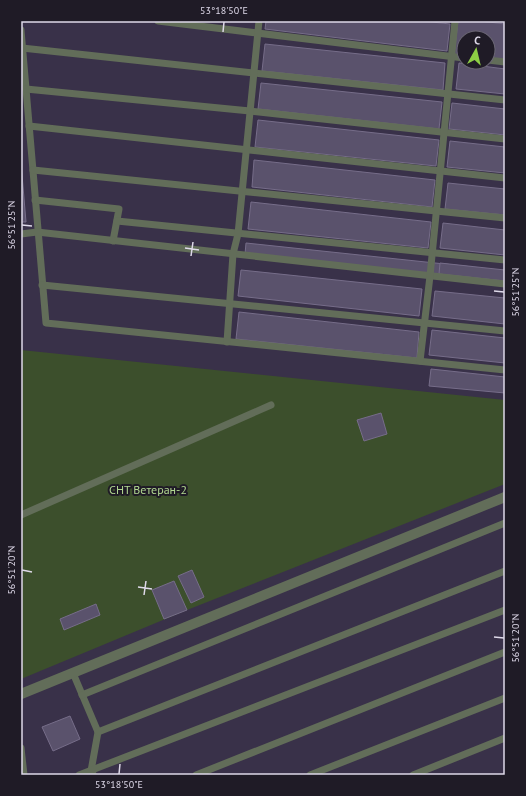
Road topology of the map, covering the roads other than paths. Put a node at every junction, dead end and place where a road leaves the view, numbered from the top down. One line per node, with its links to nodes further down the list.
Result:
1 (158, 21): 5 (lane)
2 (259, 21): 5 (lane)
3 (455, 21): 7 (lane)
4 (21, 30): 6 (lane)
5 (258, 33): 7 (lane); 9 (lane)
6 (22, 48): 9 (lane); 10 (lane)
7 (452, 57): 8 (lane); 11 (lane)
8 (456, 57)
9 (254, 73): 11 (lane); 13 (lane)
10 (26, 89): 13 (lane); 14 (lane)
11 (448, 94): 12 (lane); 15 (lane)
12 (505, 100)
13 (250, 111): 15 (lane); 17 (lane)
14 (29, 126): 17 (lane); 18 (lane)
15 (444, 132): 16 (lane); 19 (lane)
16 (505, 139)
17 (246, 150): 19 (lane); 21 (lane)
18 (33, 170): 21 (lane); 22 (lane)
19 (441, 171): 20 (lane); 23 (lane)
20 (505, 178)
21 (242, 191): 23 (lane); 28 (lane)
22 (35, 200): 25 (lane); 26 (lane)
23 (437, 211): 24 (lane); 30 (lane)
24 (505, 218)
25 (117, 222): 28 (lane); 29 (lane)
26 (37, 232): 27 (lane); 29 (lane); 35 (lane)
27 (21, 234)
28 (238, 234): 30 (lane); 31 (lane)
29 (113, 241): 31 (lane)
30 (433, 253): 32 (lane); 33 (lane)
31 (233, 254): 33 (lane); 36 (lane)
32 (505, 260)
33 (430, 276): 34 (lane); 37 (lane)
34 (505, 284)
35 (42, 285): 36 (lane); 39 (lane)
36 (231, 304): 37 (lane); 39 (lane)
37 (425, 323): 38 (lane); 40 (lane)
38 (505, 331)
39 (227, 342): 40 (lane)
40 (420, 362): 41 (lane)
41 (505, 370)
42 (271, 405): 44 (lane)
43 (505, 497): 49 (street)
44 (21, 515)
45 (505, 523): 51 (lane)
46 (505, 570): 53 (lane)
47 (505, 610): 57 (lane)
48 (505, 652): 60 (lane)
49 (73, 673): 50 (street); 51 (lane)
50 (21, 694)
51 (82, 695): 53 (lane)
52 (505, 698): 61 (lane)
53 (98, 732): 57 (lane)
54 (505, 738): 62 (lane)
55 (21, 748): 56 (lane)
56 (22, 763): 58 (lane)
57 (92, 773): 59 (lane)
58 (24, 775)
59 (79, 775)
60 (196, 775)
61 (310, 775)
62 (413, 775)

